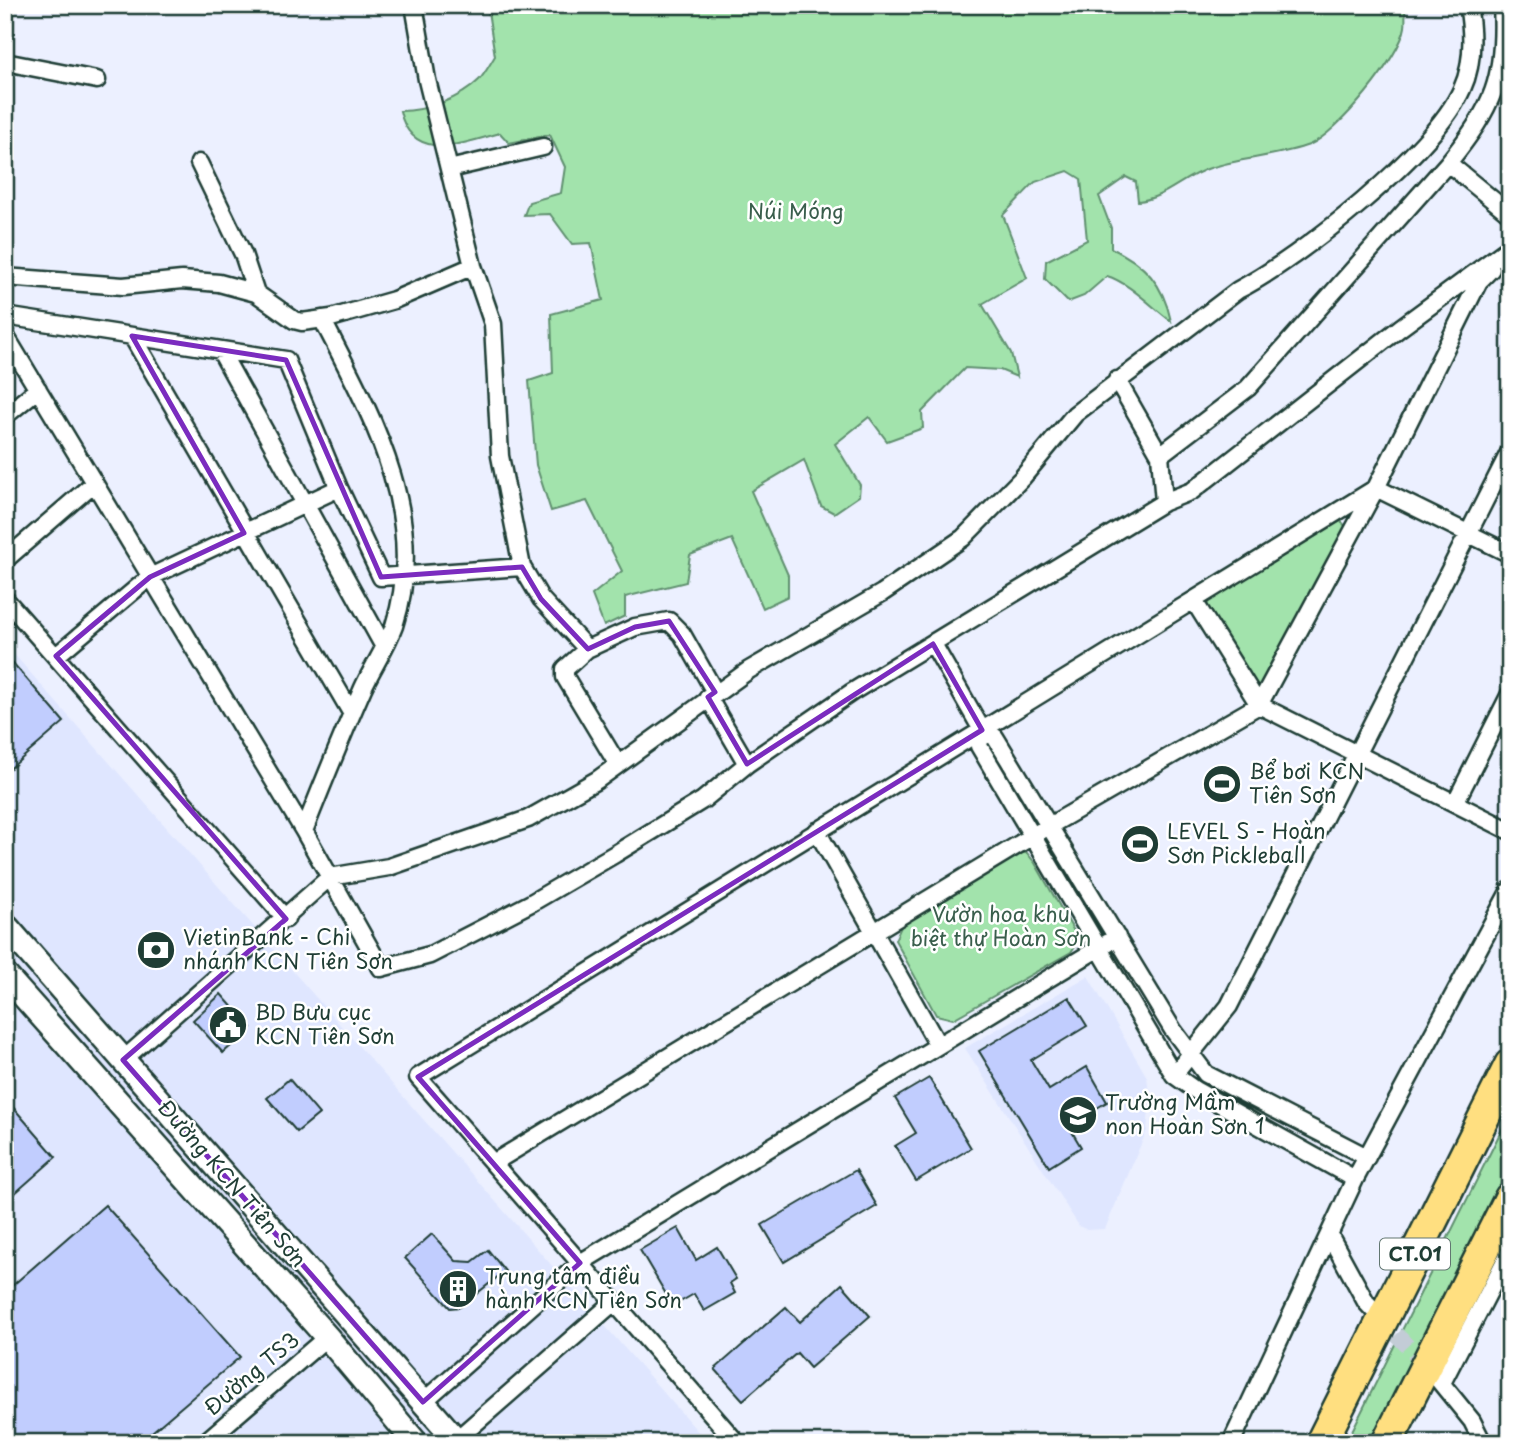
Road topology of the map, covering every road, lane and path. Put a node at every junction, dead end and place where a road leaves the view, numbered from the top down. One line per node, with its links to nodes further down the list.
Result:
1 (414, 5): 9 (street)
2 (1468, 5): 20 (street)
3 (1502, 5): 8 (street)
4 (5, 62): 5 (street)
5 (97, 80)
6 (543, 147): 9 (street)
7 (199, 163): 14 (street)
8 (1448, 163): 10 (street); 24 (street)
9 (449, 169): 12 (street)
10 (1510, 214)
11 (1510, 250): 27 (street); 28 (street)
12 (473, 266): 16 (street); 34 (street)
13 (5, 277): 14 (street)
14 (256, 293): 16 (street)
15 (5, 316): 18 (street)
16 (322, 318): 35 (street)
17 (5, 335): 21 (street)
18 (132, 336): 19 (street); 30 (street)
19 (219, 350): 26 (street); 29 (street)
20 (1117, 380): 24 (street); 43 (street)
21 (38, 389): 22 (street); 25 (street)
22 (5, 416)
23 (1510, 451): 31 (street)
24 (1160, 455): 28 (street)
25 (94, 484): 33 (street); 36 (street)
26 (339, 488): 29 (street); 35 (street)
27 (1376, 488): 31 (street); 38 (street); 45 (street)
28 (1164, 502): 39 (street)
29 (305, 504): 30 (street); 40 (street)
30 (244, 533): 36 (street); 46 (street)
31 (1468, 533): 32 (street); 48 (street)
32 (1510, 554)
33 (5, 560)
34 (522, 567): 35 (street); 41 (street)
35 (403, 575): 40 (street)
36 (150, 577): 42 (street); 53 (street)
37 (5, 599): 42 (street)
38 (1194, 601): 45 (street); 47 (street)
39 (933, 645): 47 (street); 49 (street)
40 (384, 647): 46 (street)
41 (587, 649): 43 (street); 50 (street)
42 (56, 656): 59 (street)
43 (711, 694): 49 (street); 50 (street)
44 (1510, 694): 51 (street)
45 (1259, 705): 48 (street); 52 (street)
46 (352, 714): 53 (street)
47 (982, 730): 52 (street); 54 (street); 56 (street)
48 (1356, 754): 51 (street); 66 (street)
49 (747, 764): 57 (street)
50 (618, 765): 57 (street)
51 (1455, 803): 55 (street)
52 (1049, 826): 56 (street); 62 (street)
53 (304, 831): 57 (street)
54 (817, 831): 61 (street); 71 (street)
55 (1510, 831)
56 (1032, 836): 61 (street); 63 (street)
57 (330, 877): 59 (street)
58 (1510, 890): 70 (street)
59 (286, 919): 67 (street)
60 (5, 925): 67 (main road, Đường KCN Tiên Sơn)
61 (874, 931): 65 (street); 71 (street)
62 (1117, 937): 63 (street); 66 (street)
63 (1099, 947): 65 (street); 69 (street)
64 (5, 975): 80 (main road, Đường KCN Tiên Sơn)
65 (938, 1045): 76 (street)
66 (1192, 1056): 69 (street); 70 (street)
67 (123, 1060): 79 (main road, Đường KCN Tiên Sơn)
68 (1510, 1065): 87 (highway, CT.01)
69 (1174, 1075): 72 (street)
70 (1367, 1157): 72 (street)
71 (493, 1163): 76 (street)
72 (1355, 1179): 74 (street)
73 (1510, 1198): 88 (highway, CT.01)
74 (1331, 1236): 78 (street); 86 (street)
75 (1510, 1252): 89 (street)
76 (580, 1263): 77 (street); 81 (street)
77 (614, 1301): 82 (street); 85 (street)
78 (1380, 1317)
79 (350, 1318): 80 (main road); 81 (main road, Đường KCN Tiên Sơn)
80 (327, 1338): 83 (street, Đường TS3); 84 (main road, Đường KCN Tiên Sơn)
81 (423, 1402): 82 (main road, Đường KCN Tiên Sơn)
82 (458, 1441)
83 (204, 1443)
84 (416, 1443)
85 (737, 1443)
86 (1231, 1443)
87 (1321, 1443)
88 (1387, 1443)
89 (1483, 1443)

